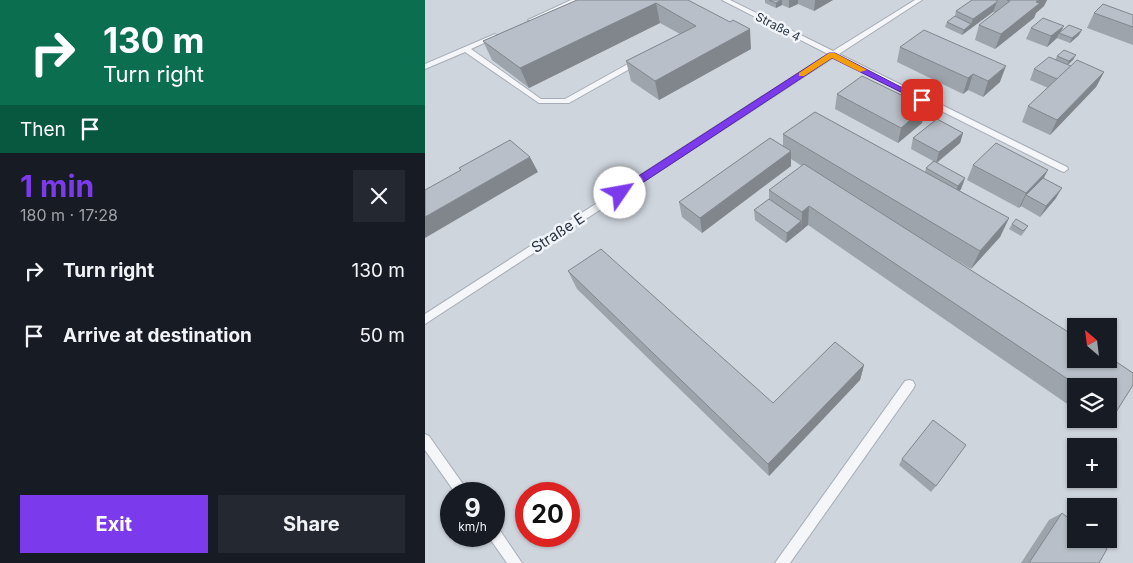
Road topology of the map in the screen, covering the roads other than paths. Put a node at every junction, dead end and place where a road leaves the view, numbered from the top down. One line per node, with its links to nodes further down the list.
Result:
1 (576, 0): 4 (lane)
2 (725, 0): 7 (lane, Straße 4)
3 (919, 0): 7 (lane, Straße E)
4 (525, 22)
5 (500, 34): 6 (lane)
6 (466, 49): 8 (lane); 9 (lane)
7 (832, 55): 10 (lane, Straße 4); 11 (lane, Straße E)
8 (647, 58)
9 (425, 67)
10 (1063, 169)
11 (425, 320)
12 (909, 385): 17 (lane)
13 (425, 440): 14 (lane)
14 (455, 482)
15 (503, 547): 16 (lane)
16 (515, 563)
17 (782, 563)

